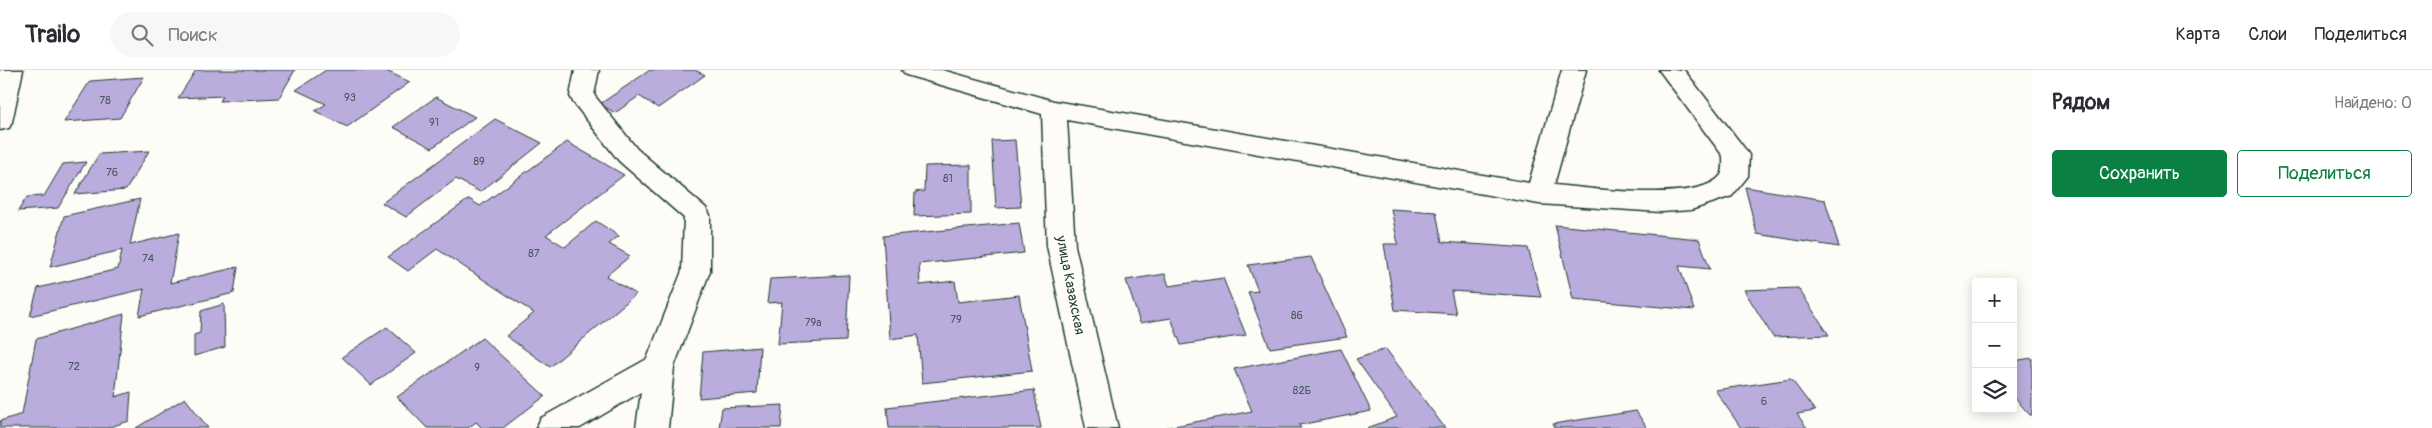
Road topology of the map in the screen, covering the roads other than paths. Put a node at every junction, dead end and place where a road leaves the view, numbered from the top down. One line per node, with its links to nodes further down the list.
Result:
1 (12, 70): 7 (street)
2 (586, 70): 9 (street)
3 (914, 70): 6 (street)
4 (1574, 70): 8 (street)
5 (1671, 70): 8 (street)
6 (1054, 109): 8 (street); 12 (street, улица Казахская)
7 (0, 122)
8 (1539, 194)
9 (659, 367): 10 (street); 11 (street)
10 (552, 428)
11 (652, 428)
12 (1102, 428)

